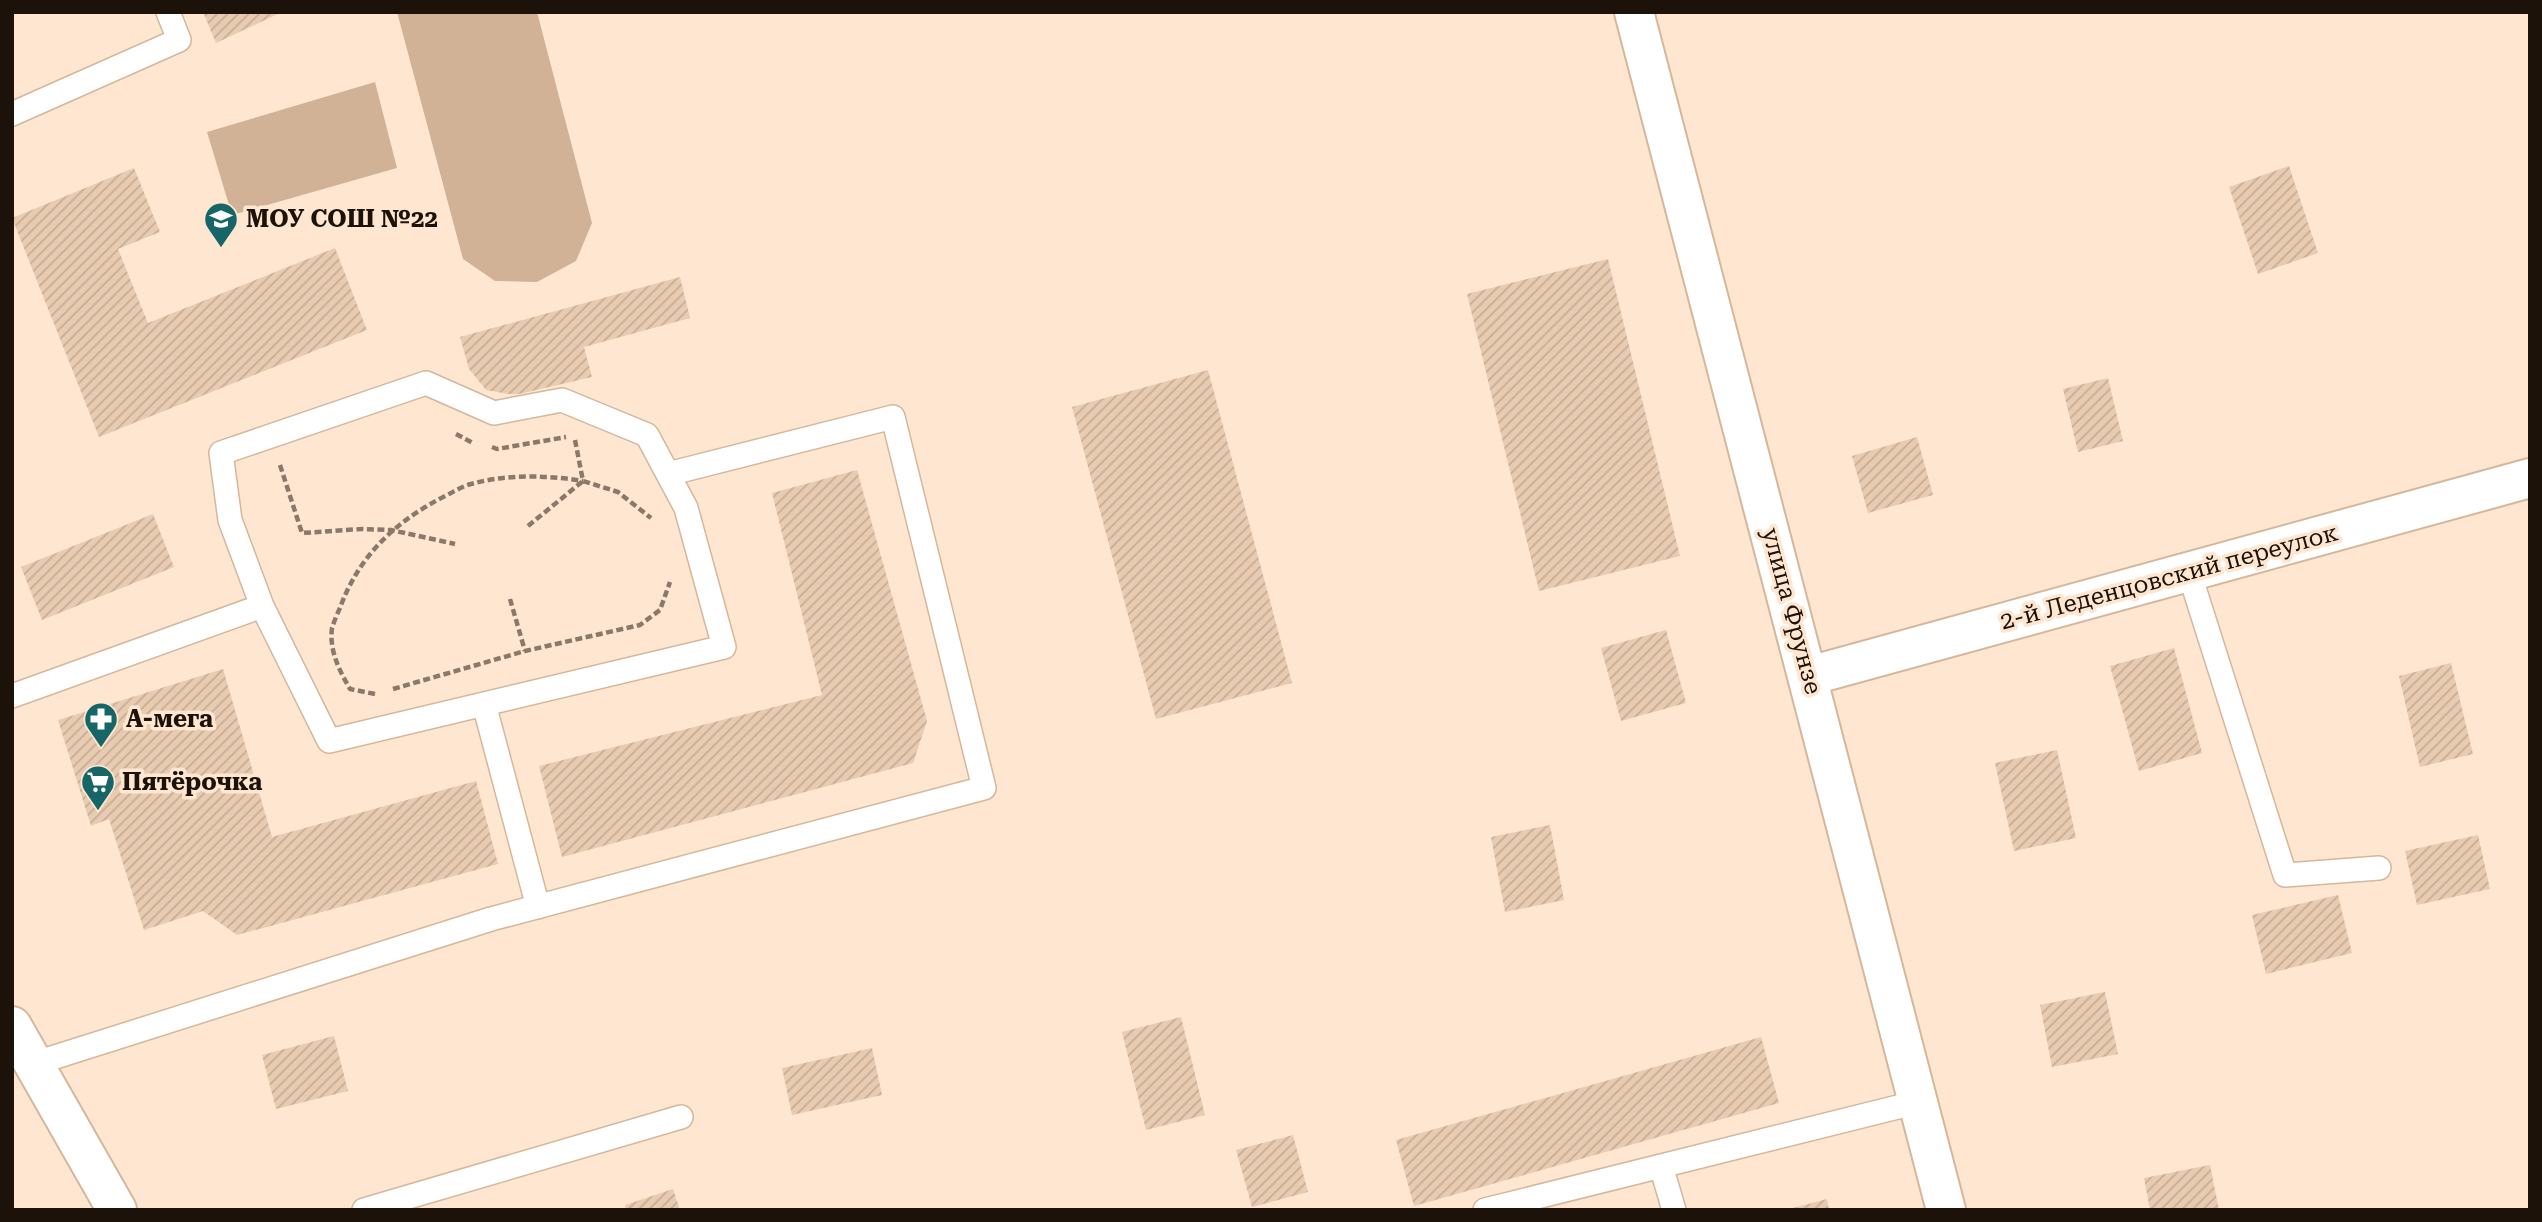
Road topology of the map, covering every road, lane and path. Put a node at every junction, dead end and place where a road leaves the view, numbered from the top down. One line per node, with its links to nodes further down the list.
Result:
1 (168, 12): 3 (lane)
2 (1634, 12): 20 (street, улица Фрунзе)
3 (12, 114)
4 (453, 433): 5 (path)
5 (475, 443)
6 (486, 446): 10 (path)
7 (292, 458): 13 (path)
8 (667, 474): 18 (lane); 22 (lane); 24 (lane)
9 (2530, 478): 16 (street, 2-й Леденцовский переулок)
10 (583, 481): 11 (path); 12 (path); 13 (path)
11 (528, 526)
12 (656, 526)
13 (391, 530): 14 (path); 19 (path)
14 (455, 544)
15 (669, 571): 19 (path)
16 (2189, 572): 20 (street, 2-й Леденцовский переулок); 23 (lane)
17 (510, 599): 19 (path)
18 (261, 606): 21 (lane); 22 (lane)
19 (525, 651)
20 (1809, 676): 27 (street, улица Фрунзе)
21 (12, 696)
22 (484, 704): 24 (lane)
23 (2379, 868)
24 (538, 907): 26 (lane)
25 (12, 1026): 26 (street)
26 (33, 1064): 30 (street)
27 (1918, 1102): 29 (lane); 34 (street, улица Фрунзе)
28 (681, 1117): 31 (lane)
29 (1661, 1166): 32 (lane); 33 (lane)
30 (117, 1210)
31 (364, 1210)
32 (1485, 1210)
33 (1674, 1210)
34 (1946, 1210)

